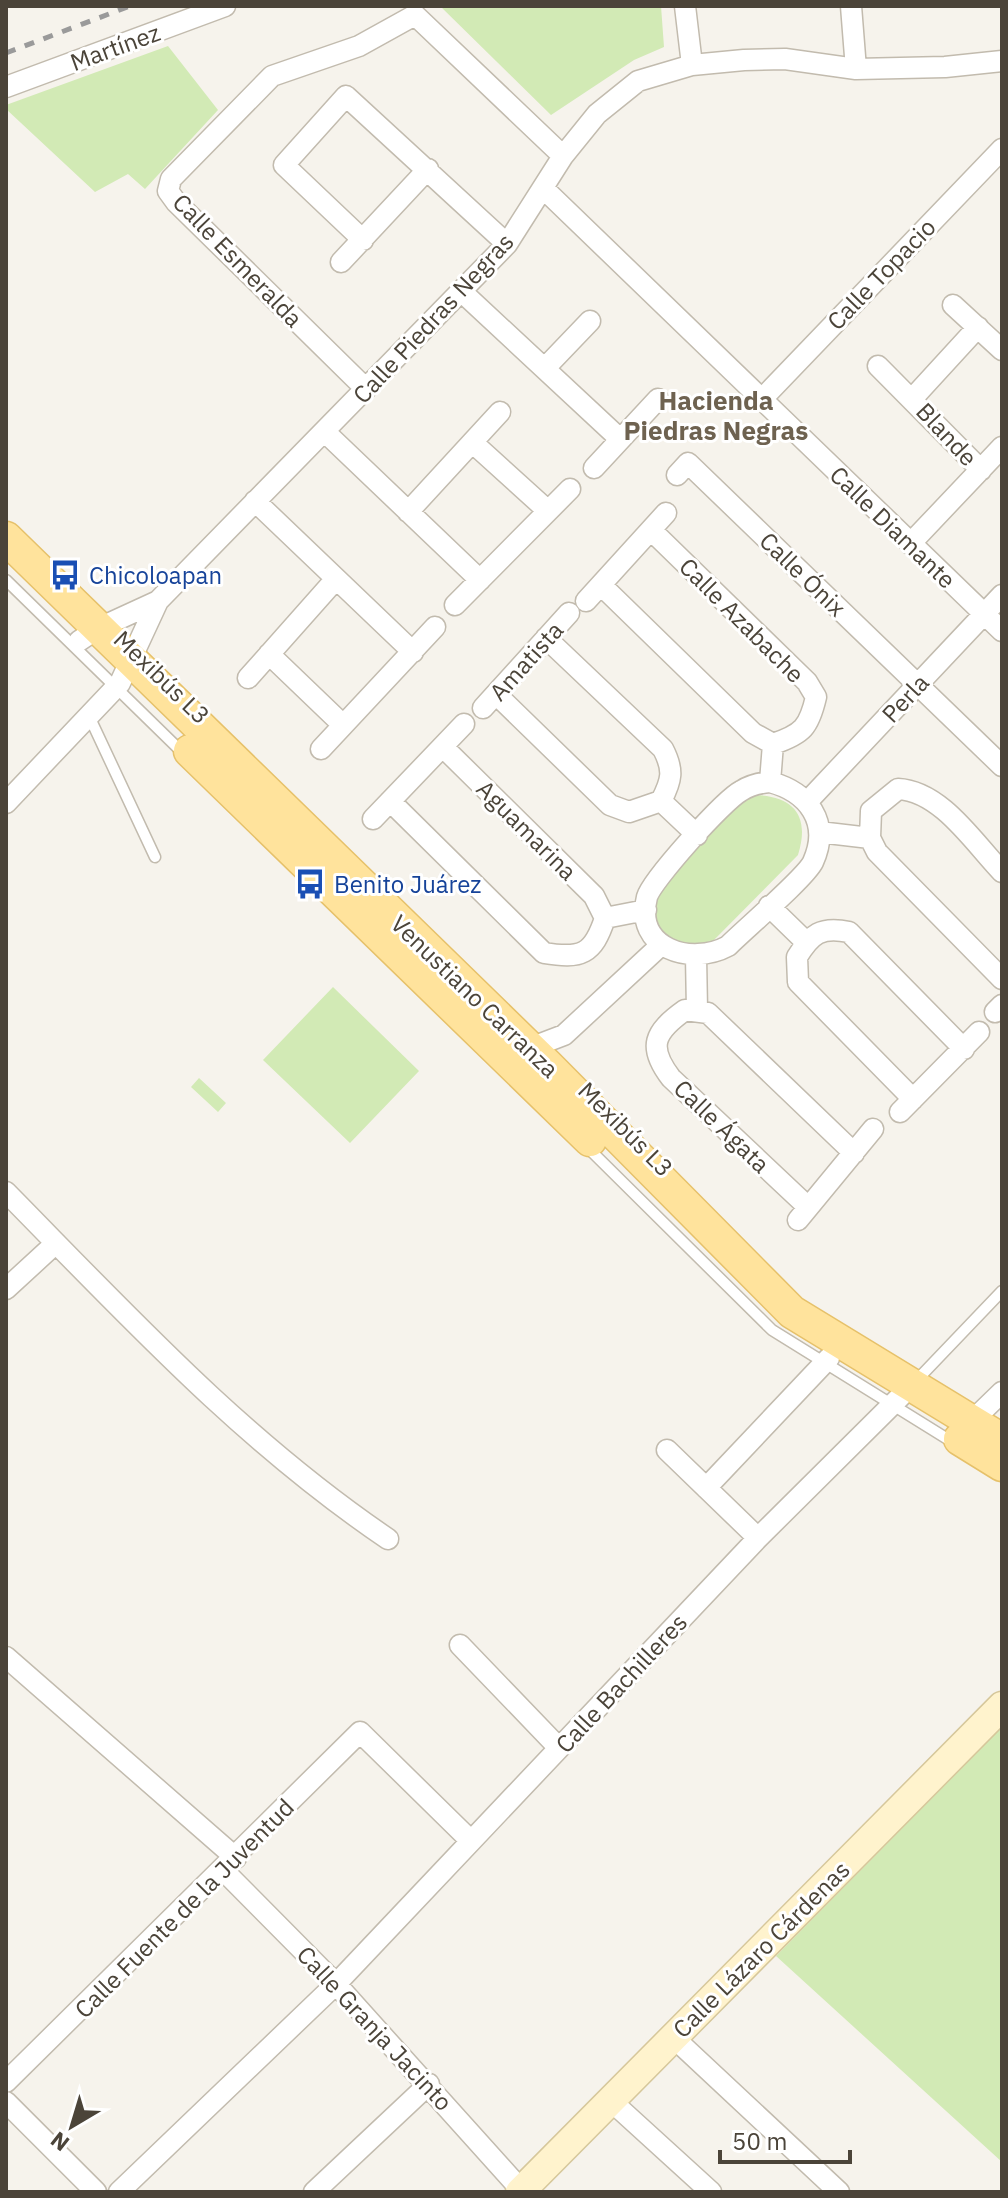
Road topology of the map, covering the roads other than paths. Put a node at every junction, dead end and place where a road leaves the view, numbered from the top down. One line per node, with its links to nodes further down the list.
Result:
1 (225, 6): 7 (street, Martínez)
2 (685, 6): 5 (street)
3 (851, 6): 6 (street)
4 (1002, 61): 6 (street, Calle Piedras Negras)
5 (692, 65): 6 (street, Calle Piedras Negras); 9 (street, Calle Piedras Negras)
6 (856, 69)
7 (6, 87)
8 (1002, 149): 25 (street, Calle Topacio)
9 (563, 156): 11 (street, Calle Piedras Negras); 22 (street, Calle Esmeralda)
10 (428, 169): 12 (street); 12 (street); 13 (street)
11 (544, 189): 13 (street, Calle Piedras Negras); 25 (street, Calle Diamante)
12 (363, 240): 14 (street)
13 (507, 244): 15 (street, Calle Piedras Negras)
14 (341, 262)
15 (461, 291): 21 (street); 22 (street, Calle Piedras Negras)
16 (953, 305): 18 (street)
17 (590, 321): 21 (street)
18 (978, 327): 19 (street); 24 (street, Blande)
19 (1002, 350)
20 (878, 366): 24 (street)
21 (545, 368): 28 (street)
22 (366, 389): 27 (street, Calle Piedras Negras)
23 (658, 399): 28 (street)
24 (912, 399): 33 (street, Blande)
25 (761, 400): 42 (street, Calle Diamante)
26 (500, 412): 29 (street)
27 (325, 432): 35 (street, Calle Piedras Negras); 37 (street)
28 (620, 439): 31 (street)
29 (473, 443): 36 (street); 37 (street)
30 (1002, 447): 33 (street, Blande)
31 (594, 468)
32 (682, 469): 60 (street, Calle Ónix)
33 (981, 470): 42 (street, Blande)
34 (570, 489): 36 (street)
35 (255, 501): 45 (street); 49 (street, Calle Piedras Negras)
36 (548, 511): 46 (street)
37 (408, 512): 46 (street)
38 (666, 513): 40 (street, Amatista)
39 (6, 525): 53 (lane, Mexibús L3)
40 (651, 530): 47 (street, Amatista); 64 (street, Calle Azabache)
41 (6, 538): 53 (main road, Venustiano Carranza)
42 (910, 544): 51 (street, Calle Diamante)
43 (6, 569): 53 (main road, Venustiano Carranza)
44 (6, 580): 58 (lane, Mexibús L3)
45 (335, 580): 56 (street); 57 (street)
46 (480, 580): 50 (street)
47 (601, 585): 55 (street, Amatista); 64 (street)
48 (1002, 595): 51 (street, Perla)
49 (158, 601): 53 (street, Calle Piedras Negras); 58 (street, Calle Piedras Negras)
50 (455, 605)
51 (983, 614): 54 (street, Calle Diamante); 60 (street, Perla)
52 (435, 627): 56 (street)
53 (94, 631): 58 (main road, Venustiano Carranza)
54 (1002, 631)
55 (546, 638): 70 (street); 70 (street, Amatista)
56 (413, 652): 63 (street)
57 (269, 654): 59 (street); 63 (street)
58 (126, 672): 61 (street); 89 (main road, Venustiano Carranza); 98 (lane, Mexibús L3)
59 (248, 678)
60 (918, 684): 67 (street, Calle Ónix); 71 (street, Perla)
61 (89, 716): 72 (street); 77 (lane)
62 (464, 724): 65 (street)
63 (343, 725): 66 (street)
64 (773, 744): 68 (street)
65 (443, 747): 69 (street); 81 (street, Aguamarina)
66 (321, 749)
67 (1002, 766)
68 (770, 782): 71 (street); 75 (street)
69 (390, 801): 73 (street); 81 (street)
70 (661, 801): 75 (street)
71 (808, 801): 74 (street)
72 (6, 803)
73 (373, 819)
74 (819, 832): 76 (street); 79 (street)
75 (697, 835): 80 (street)
76 (870, 838): 78 (street); 85 (street)
77 (155, 857)
78 (1002, 872)
79 (769, 906): 82 (street); 84 (street)
80 (646, 910): 81 (street); 83 (street)
81 (605, 918)
82 (806, 942): 88 (street); 88 (street)
83 (660, 946): 84 (street); 89 (street)
84 (696, 956): 86 (street)
85 (1002, 979)
86 (697, 1010): 91 (street); 91 (street, Calle Ágata)
87 (979, 1032): 88 (street)
88 (964, 1049)
89 (538, 1062): 96 (main road, Venustiano Carranza)
90 (873, 1129): 91 (street)
91 (854, 1153)
92 (6, 1192): 93 (street)
93 (56, 1243): 94 (street); 107 (street)
94 (6, 1289)
95 (1002, 1291): 99 (lane)
96 (773, 1302): 98 (main road); 99 (main road)
97 (845, 1329): 99 (lane)
98 (827, 1360): 99 (main road); 105 (street)
99 (906, 1392): 101 (main road); 103 (main road); 104 (lane); 106 (street, Calle Bachilleres)
100 (1002, 1392): 101 (street)
101 (990, 1425)
102 (667, 1450): 105 (street)
103 (1002, 1465)
104 (1002, 1472)
105 (706, 1488): 106 (street)
106 (758, 1538): 111 (street, Calle Bachilleres)
107 (388, 1539)
108 (460, 1645): 111 (street)
109 (6, 1657): 113 (street, Calle Granja Jacinto)
110 (1002, 1706): 115 (street, Calle Lázaro Cárdenas)
111 (559, 1748): 112 (street, Calle Bachilleres)
112 (471, 1841): 113 (street, Calle Fuente de la Juventud); 114 (street, Calle Bachilleres)
113 (230, 1864): 114 (street, Calle Granja Jacinto); 116 (street, Calle Fuente de la Juventud)
114 (336, 1984): 117 (street, Calle Granja Jacinto); 121 (street, Calle Bachilleres)
115 (673, 2037): 118 (street, Calle Lázaro Cárdenas); 125 (street)
116 (6, 2082)
117 (429, 2084): 122 (street); 123 (street, Calle Granja Jacinto)
118 (610, 2100): 123 (street, Calle Lázaro Cárdenas); 124 (street)
119 (6, 2102): 120 (street)
120 (96, 2192)
121 (119, 2192)
122 (314, 2192)
123 (521, 2192)
124 (711, 2192)
125 (839, 2192)

